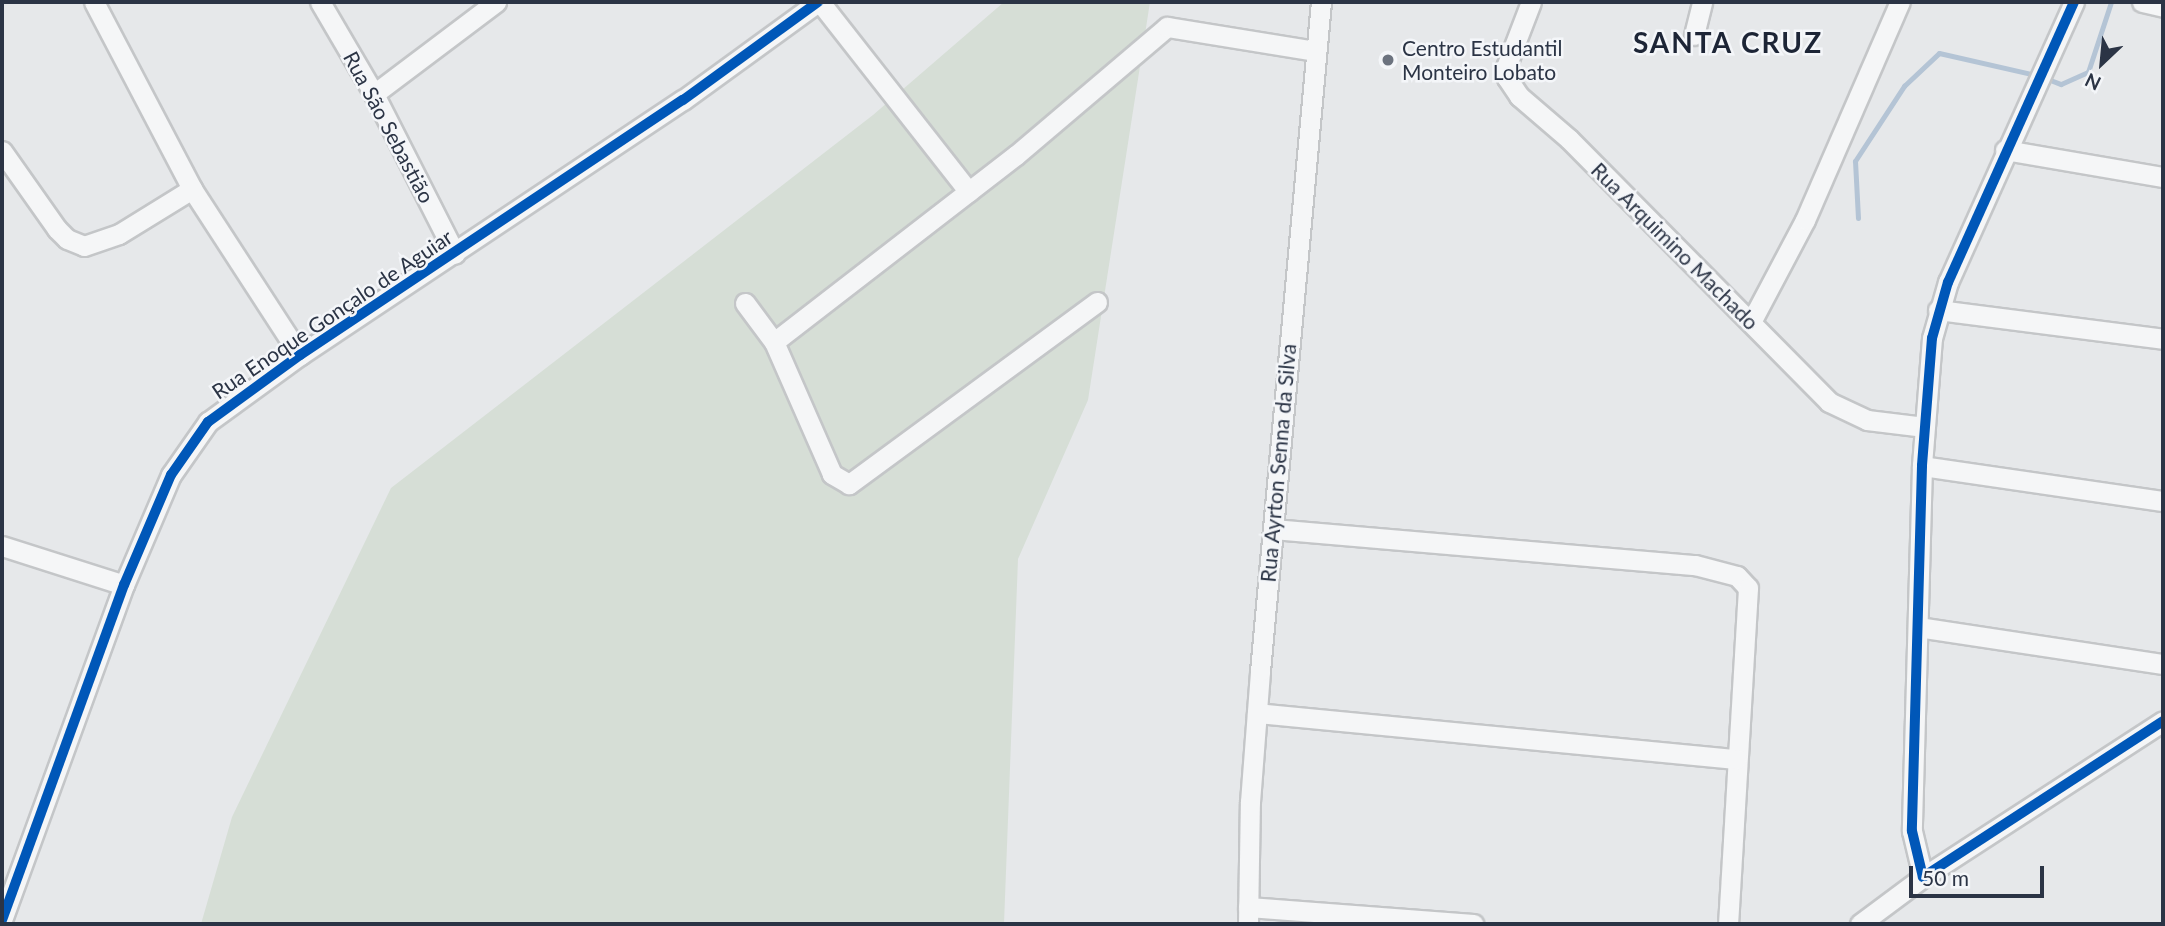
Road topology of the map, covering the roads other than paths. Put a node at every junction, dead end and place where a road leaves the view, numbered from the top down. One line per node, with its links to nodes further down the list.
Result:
1 (94, 2): 18 (street)
2 (320, 2): 14 (street, Rua São Sebastião)
3 (496, 2): 14 (street)
4 (819, 2): 19 (street); 20 (street, Rua Enoque Gonçalo de Aguiar)
5 (1321, 2): 13 (street, Rua Ayrton Senna da Silva)
6 (1531, 2): 24 (street, Rua Arquimino Machado)
7 (1702, 2): 12 (street)
8 (1900, 2): 24 (street)
9 (2074, 2): 15 (street)
10 (2142, 2): 11 (street)
11 (2163, 7)
12 (1694, 35)
13 (1315, 51): 19 (street); 31 (street, Rua Ayrton Senna da Silva)
14 (374, 94): 20 (street, Rua São Sebastião)
15 (2005, 150): 17 (street); 23 (street)
16 (2, 151): 18 (street)
17 (2163, 177)
18 (192, 189): 27 (street)
19 (969, 192): 26 (street)
20 (455, 254): 27 (street, Rua Enoque Gonçalo de Aguiar)
21 (1097, 302): 26 (street)
22 (745, 303): 26 (street)
23 (1938, 310): 25 (street); 28 (street)
24 (1751, 322): 28 (street, Rua Arquimino Machado)
25 (2163, 339)
26 (774, 342)
27 (300, 355): 33 (street, Rua Enoque Gonçalo de Aguiar)
28 (1925, 427): 29 (street)
29 (1922, 466): 30 (street); 34 (street)
30 (2163, 501)
31 (1273, 529): 36 (street, Rua Ayrton Senna da Silva); 38 (street)
32 (2, 546): 33 (street)
33 (124, 584): 41 (street, Rua Enoque Gonçalo de Aguiar)
34 (1918, 627): 35 (street); 39 (street)
35 (2163, 664)
36 (1257, 713): 38 (street); 40 (street, Rua Ayrton Senna da Silva)
37 (2163, 721): 39 (street)
38 (1737, 760): 43 (street)
39 (1923, 877): 44 (street)
40 (1248, 916): 42 (street)
41 (2, 920)
42 (1474, 924)
43 (1728, 924)
44 (1860, 924)

